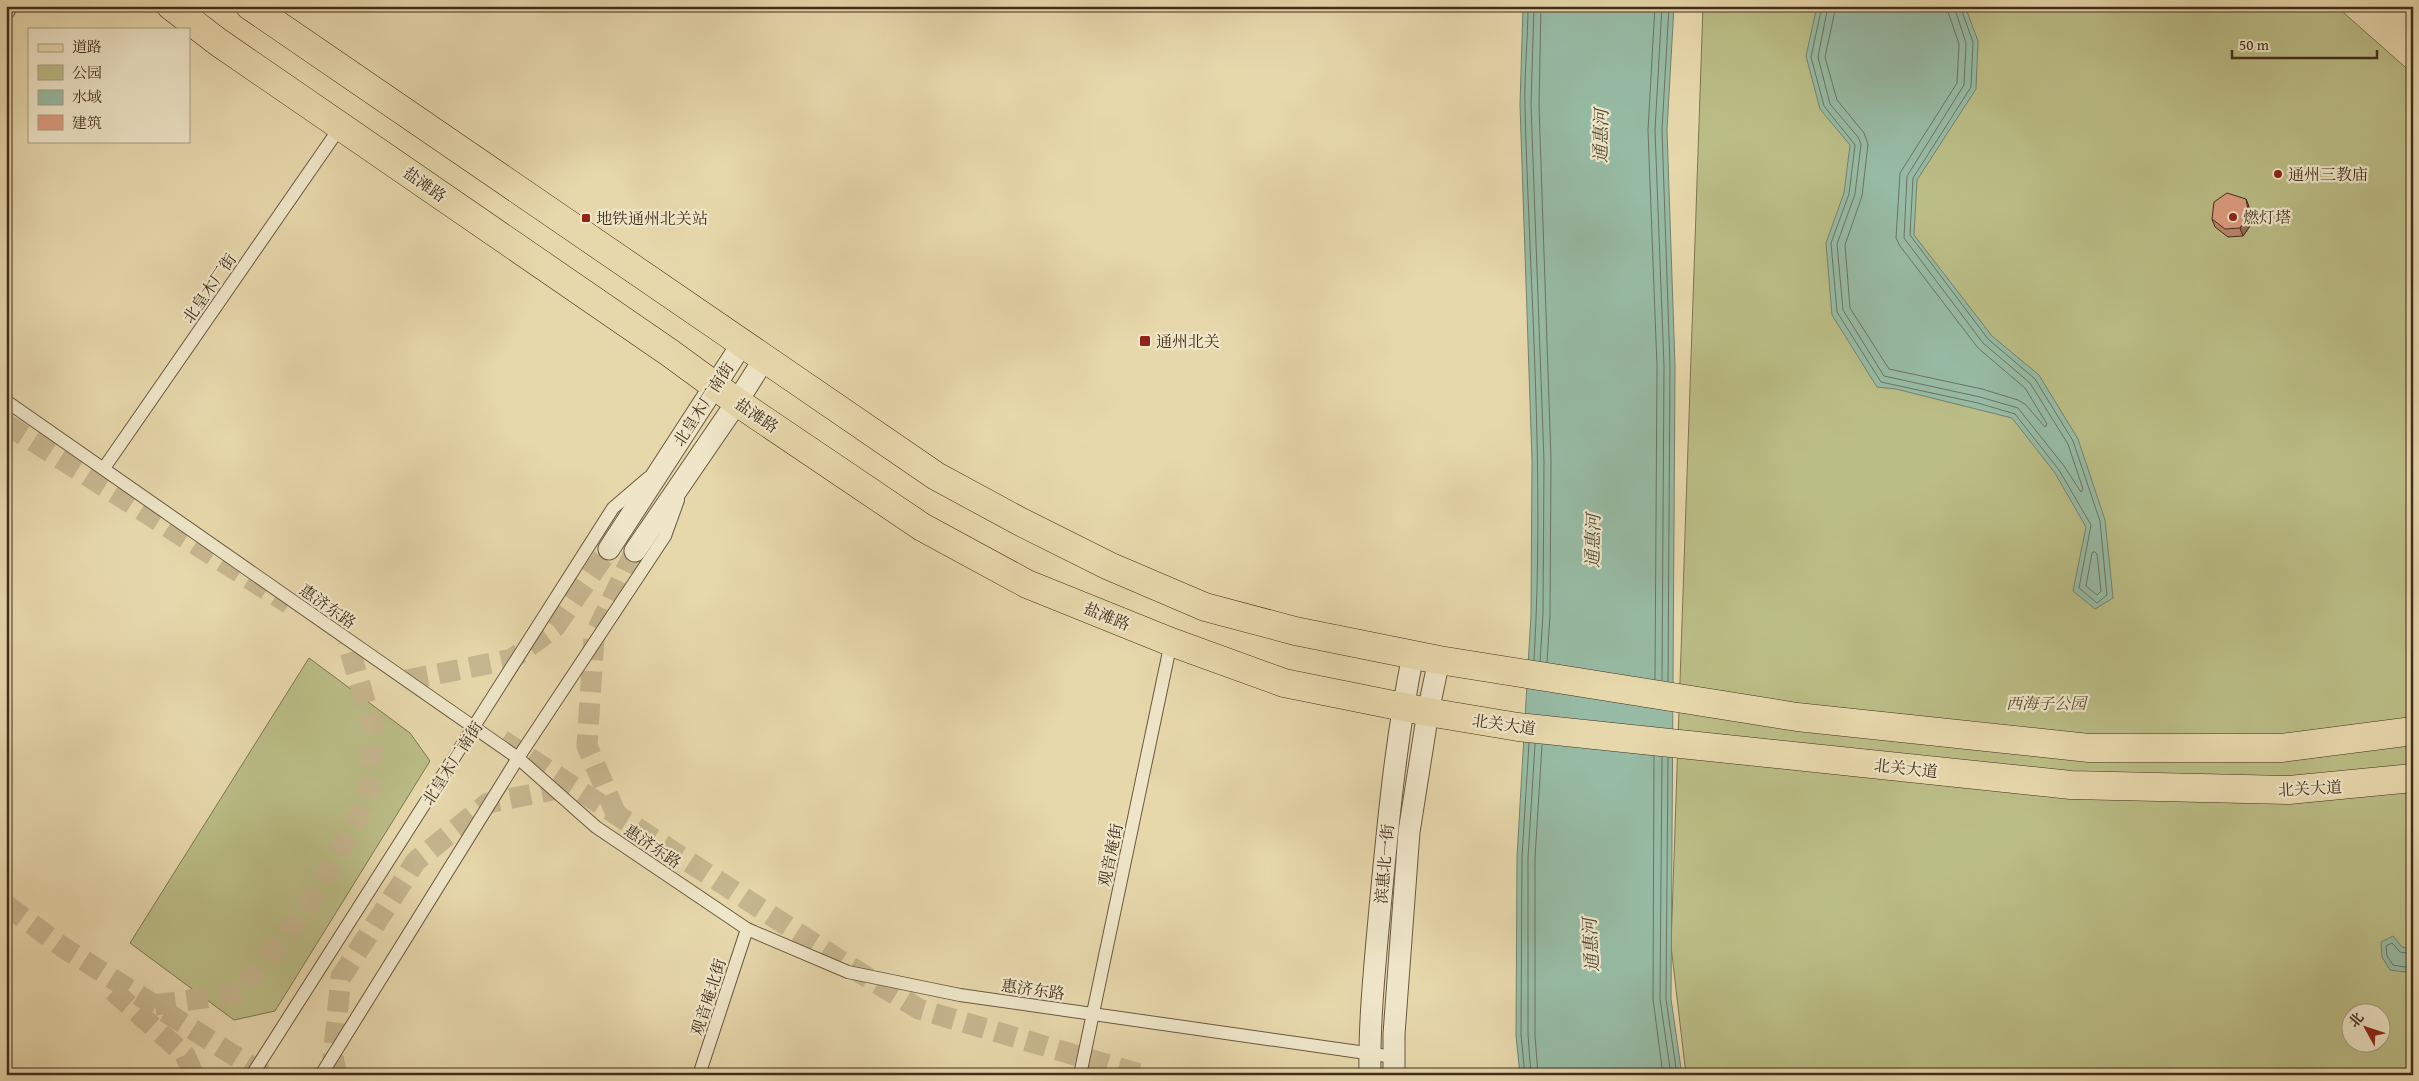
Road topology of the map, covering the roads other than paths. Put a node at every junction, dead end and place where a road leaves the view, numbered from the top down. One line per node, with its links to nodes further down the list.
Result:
1 (12, 6): 4 (street)
2 (170, 6): 5 (main road, 盐滩路)
3 (250, 6): 6 (main road)
4 (6, 15)
5 (341, 126): 7 (main road, 盐滩路); 11 (street, 北皇木厂街)
6 (753, 351): 7 (street, 北皇木厂南街); 9 (street, 北皇木厂南街); 16 (main road)
7 (715, 385): 9 (main road, 盐滩路); 10 (street, 北皇木厂南街)
8 (6, 401): 11 (street, 惠济东路)
9 (737, 402): 12 (street, 北皇木厂南街); 15 (main road, 盐滩路)
10 (665, 463): 13 (street, 北皇木厂南街); 18 (street, 北皇木厂南街)
11 (104, 468): 18 (street, 惠济东路)
12 (686, 478): 14 (street, 北皇木厂南街); 20 (street, 北皇木厂南街)
13 (609, 549)
14 (635, 551)
15 (1171, 642): 17 (main road, 盐滩路); 23 (street, 观音庵街)
16 (1426, 658): 17 (street, 滨惠北一街); 19 (main road)
17 (1415, 710): 21 (main road, 北关大道); 24 (street, 滨惠北一街); 25 (street, 滨惠北一街)
18 (474, 729): 20 (street, 惠济东路); 26 (street, 北皇木厂南街)
19 (2413, 731)
20 (518, 758): 22 (street, 惠济东路); 27 (street, 北皇木厂南街)
21 (2413, 778)
22 (747, 929): 23 (street, 惠济东路); 28 (street, 观音庵北街)
23 (1093, 1014): 24 (street, 惠济东路); 29 (street, 观音庵街)
24 (1370, 1054): 25 (street, 惠济东路); 30 (street, 滨惠北一街)
25 (1394, 1066)
26 (252, 1075)
27 (321, 1075)
28 (699, 1075)
29 (1080, 1075)
30 (1370, 1075)

